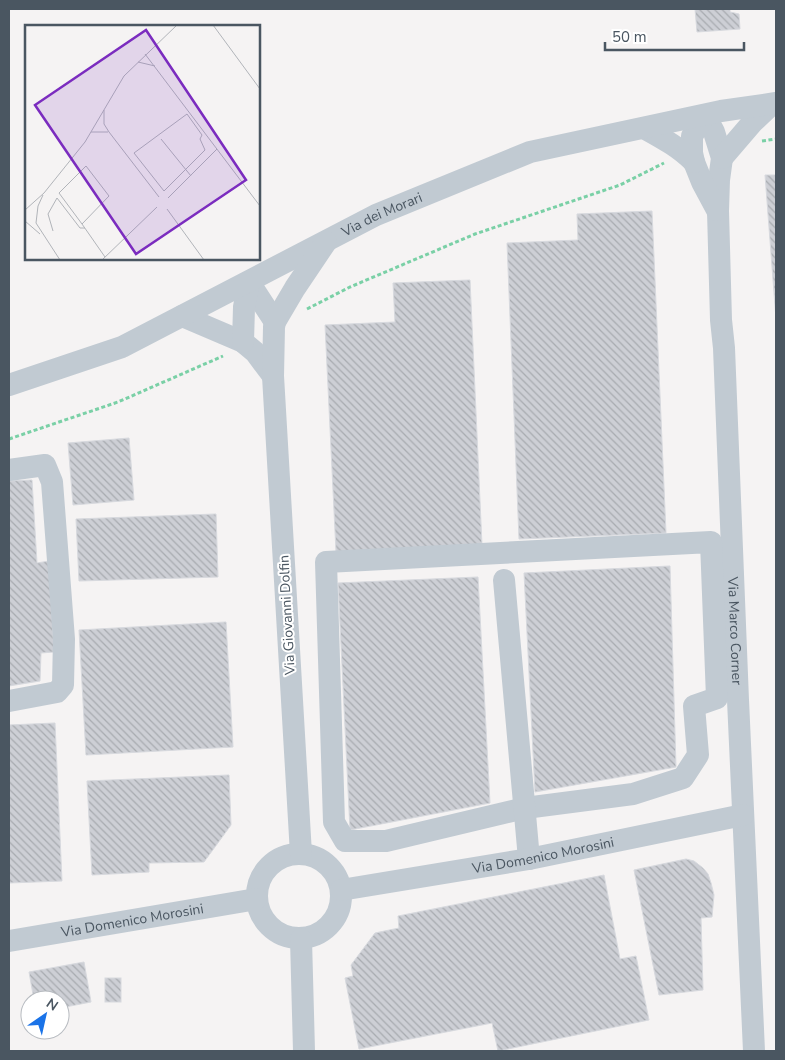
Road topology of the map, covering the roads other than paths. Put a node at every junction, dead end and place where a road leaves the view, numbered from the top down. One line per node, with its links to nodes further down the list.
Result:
1 (774, 103): 2 (street, Via dei Morari); 4 (street)
2 (705, 115): 3 (street, Via dei Morari); 4 (street, Via Marco Corner); 5 (street, Via Marco Corner)
3 (644, 128): 5 (street); 7 (street, Via dei Morari)
4 (727, 151): 6 (street, Via Marco Corner)
5 (690, 158): 6 (street, Via Marco Corner)
6 (718, 211): 16 (street, Via Marco Corner)
7 (328, 239): 8 (street, Via dei Morari); 10 (street, Via Giovanni Dolfin)
8 (249, 282): 9 (street, Via dei Morari); 10 (street); 11 (street)
9 (182, 316): 11 (street); 13 (street, Via dei Morari)
10 (275, 322): 12 (street, Via Giovanni Dolfin)
11 (245, 344): 12 (street)
12 (273, 376): 21 (street, Via Giovanni Dolfin)
13 (9, 385)
14 (9, 470): 18 (street)
15 (504, 580): 19 (street)
16 (724, 603): 17 (street, Via Marco Corner); 19 (street)
17 (727, 699): 19 (street); 20 (street, Via Marco Corner)
18 (9, 701)
19 (525, 808): 22 (street)
20 (743, 815): 22 (street, Via Domenico Morosini); 28 (street, Via Marco Corner)
21 (301, 854): 23 (street); 24 (street)
22 (529, 859): 23 (street, Via Domenico Morosini)
23 (341, 890): 25 (street)
24 (256, 899): 25 (street); 26 (street, Via Domenico Morosini)
25 (301, 939): 27 (street)
26 (9, 941)
27 (304, 1051)
28 (754, 1051)

